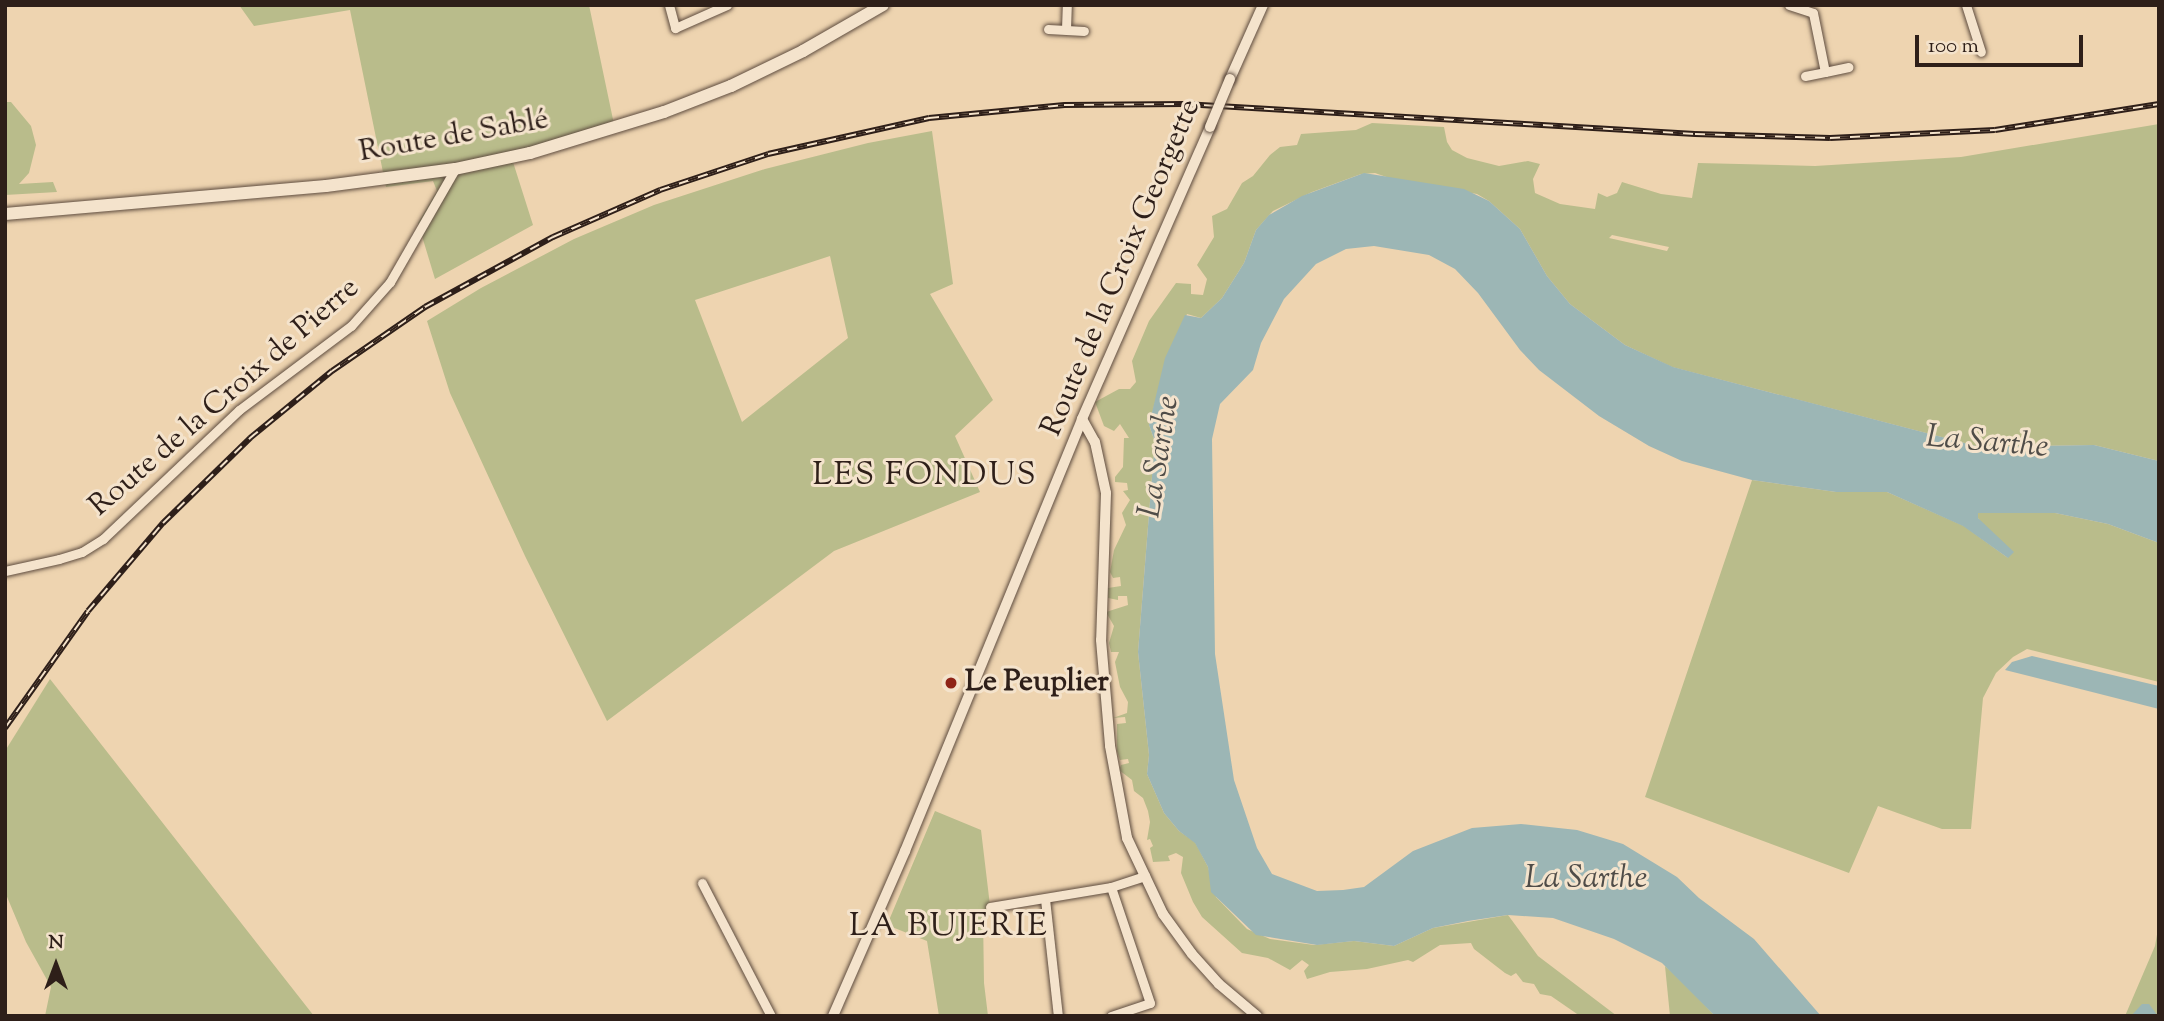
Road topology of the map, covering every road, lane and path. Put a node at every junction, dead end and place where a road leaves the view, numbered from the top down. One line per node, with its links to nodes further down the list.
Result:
1 (669, 5): 2 (street)
2 (727, 5)
3 (883, 5): 15 (main road, Route de Sablé)
4 (1067, 5): 9 (street)
5 (1263, 5): 17 (street, Route de la Croix Georgette, bridge)
6 (1789, 5): 13 (street)
7 (1966, 5): 11 (street)
8 (1048, 29): 9 (street)
9 (1066, 29): 10 (street)
10 (1084, 30)
11 (1981, 52)
12 (1848, 67): 13 (street)
13 (1825, 72): 14 (street)
14 (1805, 76)
15 (455, 169): 16 (main road, Route de Sablé); 18 (street, Route de la Croix de Pierre)
16 (5, 214)
17 (1082, 419): 19 (street); 25 (street, Route de la Croix Georgette)
18 (5, 571)
19 (1145, 876): 21 (street); 28 (street)
20 (702, 883): 24 (street)
21 (1111, 887): 22 (street); 27 (street)
22 (1045, 899): 23 (street); 26 (street)
23 (990, 907)
24 (771, 1016)
25 (833, 1016)
26 (1058, 1016)
27 (1111, 1016)
28 (1257, 1016)

